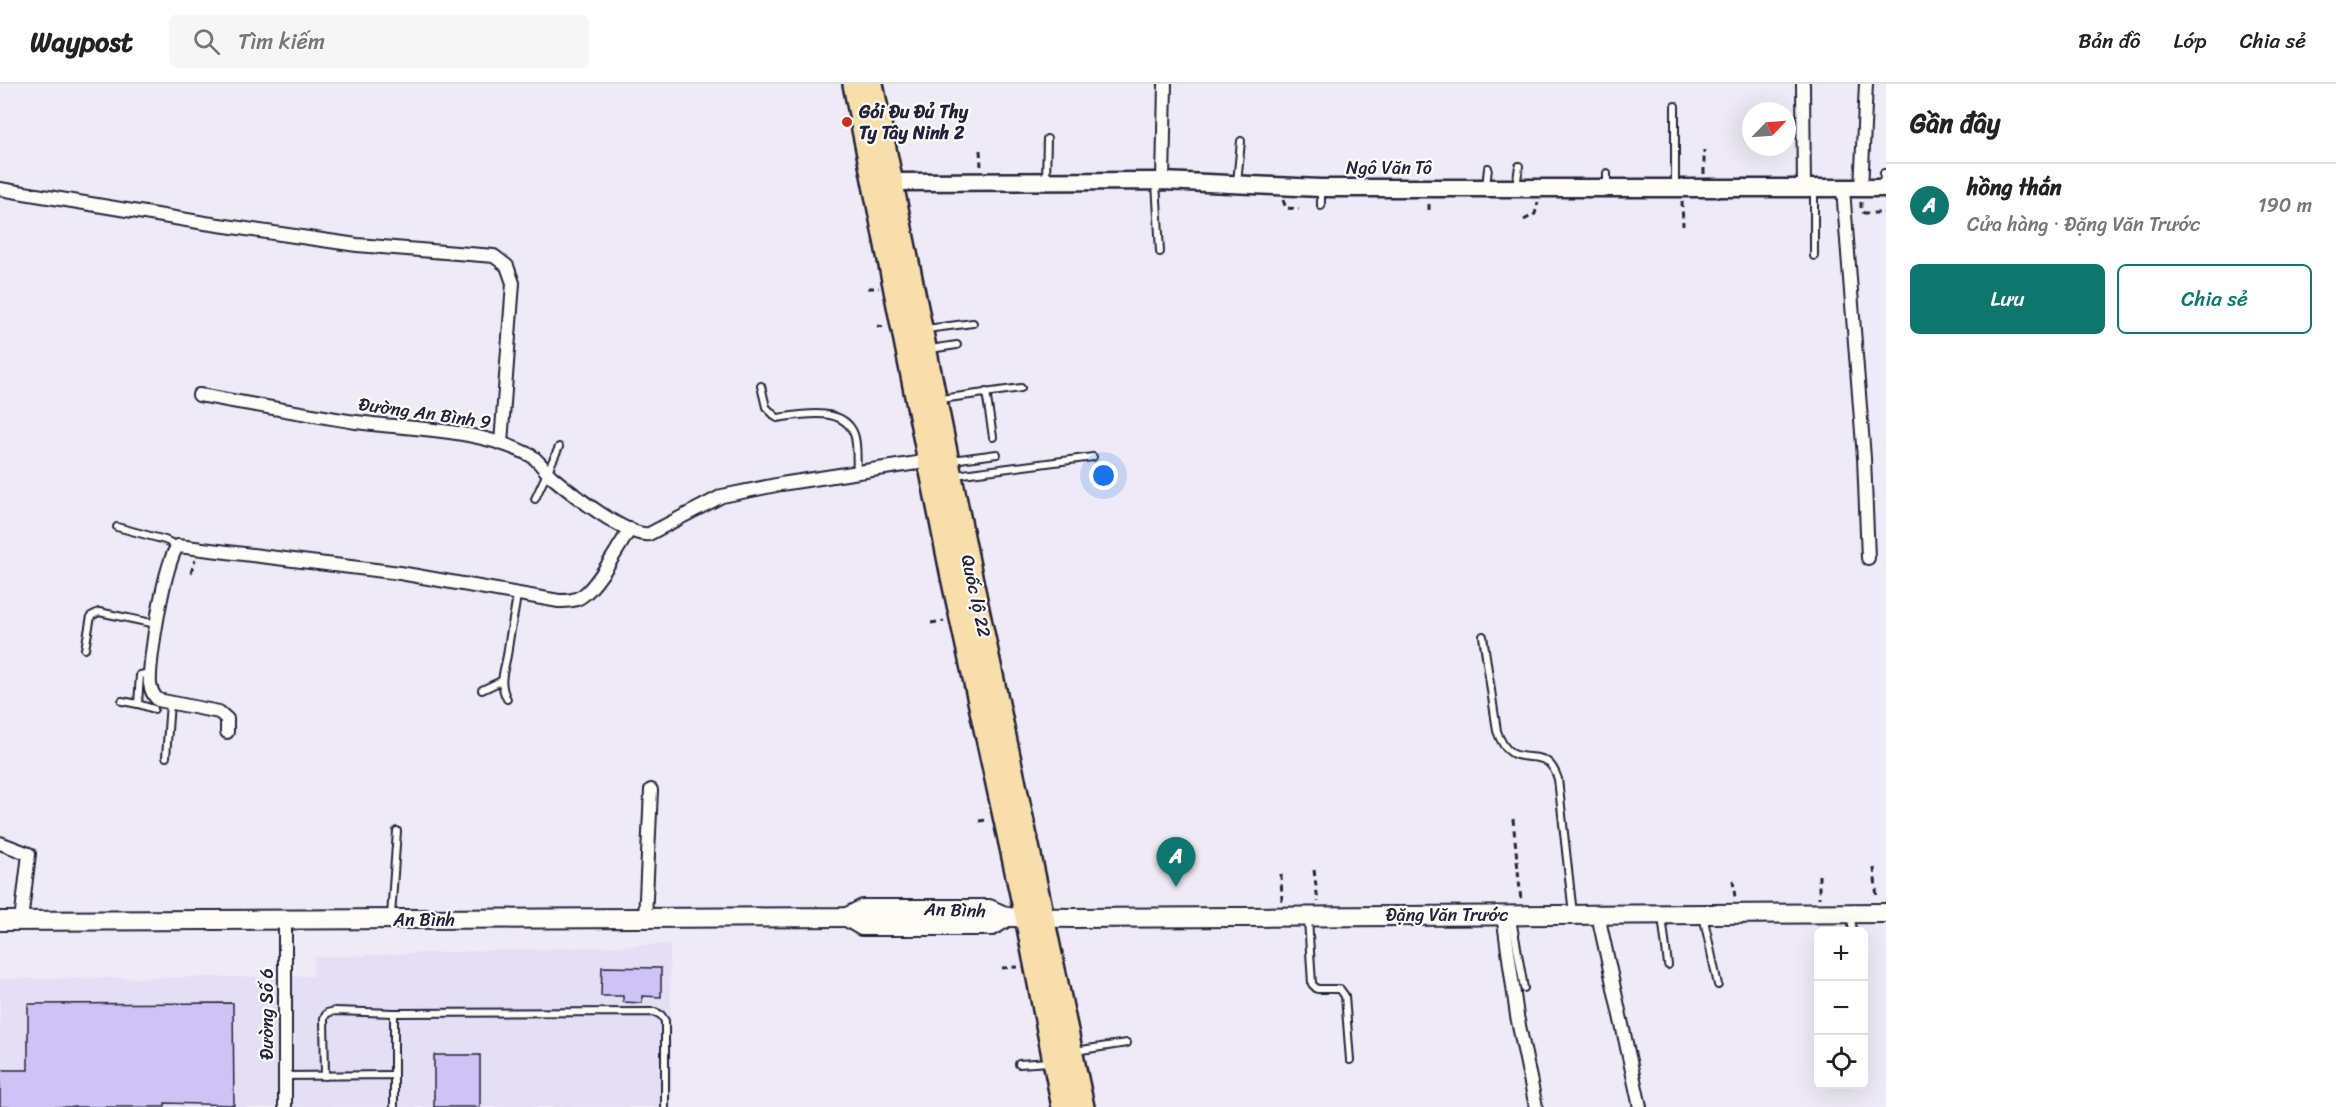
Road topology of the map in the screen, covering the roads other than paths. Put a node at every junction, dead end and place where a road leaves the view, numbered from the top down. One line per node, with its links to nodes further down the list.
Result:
1 (854, 84): 40 (highway, Quốc lộ 22)
2 (872, 84): 12 (highway, Quốc lộ 22)
3 (1165, 84): 11 (street)
4 (1803, 84): 21 (street)
5 (1866, 84): 23 (street)
6 (1675, 106): 16 (lane)
7 (1047, 139): 13 (lane)
8 (1241, 141): 15 (lane)
9 (1519, 166): 19 (lane)
10 (1488, 168): 18 (lane)
11 (1160, 181): 13 (street, Ngô Văn Tô); 15 (street, Ngô Văn Tô); 25 (lane)
12 (893, 182): 13 (street, Ngô Văn Tô); 28 (highway, Quốc lộ 22)
13 (1046, 183)
14 (1884, 183): 23 (street, Ngô Văn Tô)
15 (1237, 184): 17 (street, Ngô Văn Tô)
16 (1678, 187): 19 (street, Ngô Văn Tô); 21 (street, Ngô Văn Tô)
17 (1321, 188): 18 (street, Ngô Văn Tô); 24 (lane)
18 (1486, 188): 19 (street, Ngô Văn Tô)
19 (1516, 188)
20 (0, 189): 36 (street)
21 (1809, 189): 22 (street, Ngô Văn Tô); 26 (lane)
22 (1843, 189): 23 (street, Ngô Văn Tô); 47 (street)
23 (1861, 189)
24 (1321, 206)
25 (1160, 252)
26 (1814, 256)
27 (973, 323): 28 (lane)
28 (925, 340): 29 (lane); 34 (highway, Quốc lộ 22)
29 (957, 345)
30 (760, 386): 42 (lane)
31 (1021, 388): 32 (lane)
32 (987, 392): 34 (lane); 35 (lane)
33 (199, 395): 36 (street, Đường An Bình 9)
34 (937, 399): 40 (highway, Quốc lộ 22)
35 (993, 437)
36 (501, 443): 41 (street, Đường An Bình 9)
37 (559, 447): 41 (lane)
38 (997, 454): 40 (lane)
39 (1093, 457): 40 (lane)
40 (943, 466): 42 (street, Đường An Bình 9); 73 (highway, Quốc lộ 22)
41 (547, 472): 43 (lane); 45 (street, Đường An Bình 9)
42 (857, 472): 45 (street, Đường An Bình 9)
43 (535, 499)
44 (117, 527): 46 (lane)
45 (630, 529): 48 (street)
46 (178, 546): 48 (street); 49 (street)
47 (1868, 558)
48 (518, 593): 53 (lane)
49 (157, 624): 51 (lane); 52 (street)
50 (1483, 636): 68 (lane)
51 (84, 649)
52 (150, 673): 57 (street); 58 (lane)
53 (501, 681): 54 (lane); 55 (lane)
54 (482, 690)
55 (507, 699)
56 (122, 701): 58 (lane)
57 (170, 703): 60 (street); 61 (lane)
58 (138, 704): 59 (lane)
59 (153, 709)
60 (227, 732)
61 (166, 757)
62 (651, 790): 74 (street)
63 (397, 831): 76 (lane)
64 (0, 843): 78 (street)
65 (1851, 913): 66 (main road, Đặng Văn Trước); 71 (main road, Đặng Văn Trước); 79 (lane)
66 (1882, 913)
67 (1512, 915): 68 (main road, Đặng Văn Trước); 72 (main road, Đặng Văn Trước); 82 (lane); 96 (street)
68 (1573, 915): 69 (main road, Đặng Văn Trước)
69 (1598, 915): 70 (main road, Đặng Văn Trước); 97 (street)
70 (1662, 915): 71 (main road, Đặng Văn Trước); 80 (lane)
71 (1703, 915): 81 (lane)
72 (1314, 916): 73 (main road, Đặng Văn Trước); 86 (lane)
73 (1026, 917): 74 (main road, An Bình); 85 (highway, Quốc lộ 22)
74 (645, 919): 76 (main road, An Bình)
75 (285, 920): 76 (main road, An Bình); 78 (main road, An Bình); 89 (street, Đường Số 6)
76 (391, 920)
77 (0, 921): 78 (main road, An Bình)
78 (21, 921)
79 (1852, 927)
80 (1668, 965)
81 (1718, 985)
82 (1524, 988)
83 (394, 1013): 88 (lane); 90 (lane); 93 (lane)
84 (1127, 1043): 85 (lane)
85 (1063, 1056): 87 (lane); 94 (highway, Quốc lộ 22); 95 (highway, Quốc lộ 22)
86 (1350, 1060)
87 (1019, 1064)
88 (394, 1075): 90 (lane); 92 (lane)
89 (285, 1076): 90 (lane); 91 (street, Đường Số 6)
90 (325, 1076)
91 (285, 1107)
92 (394, 1107)
93 (665, 1107)
94 (1063, 1107)
95 (1083, 1107)
96 (1536, 1107)
97 (1640, 1107)

